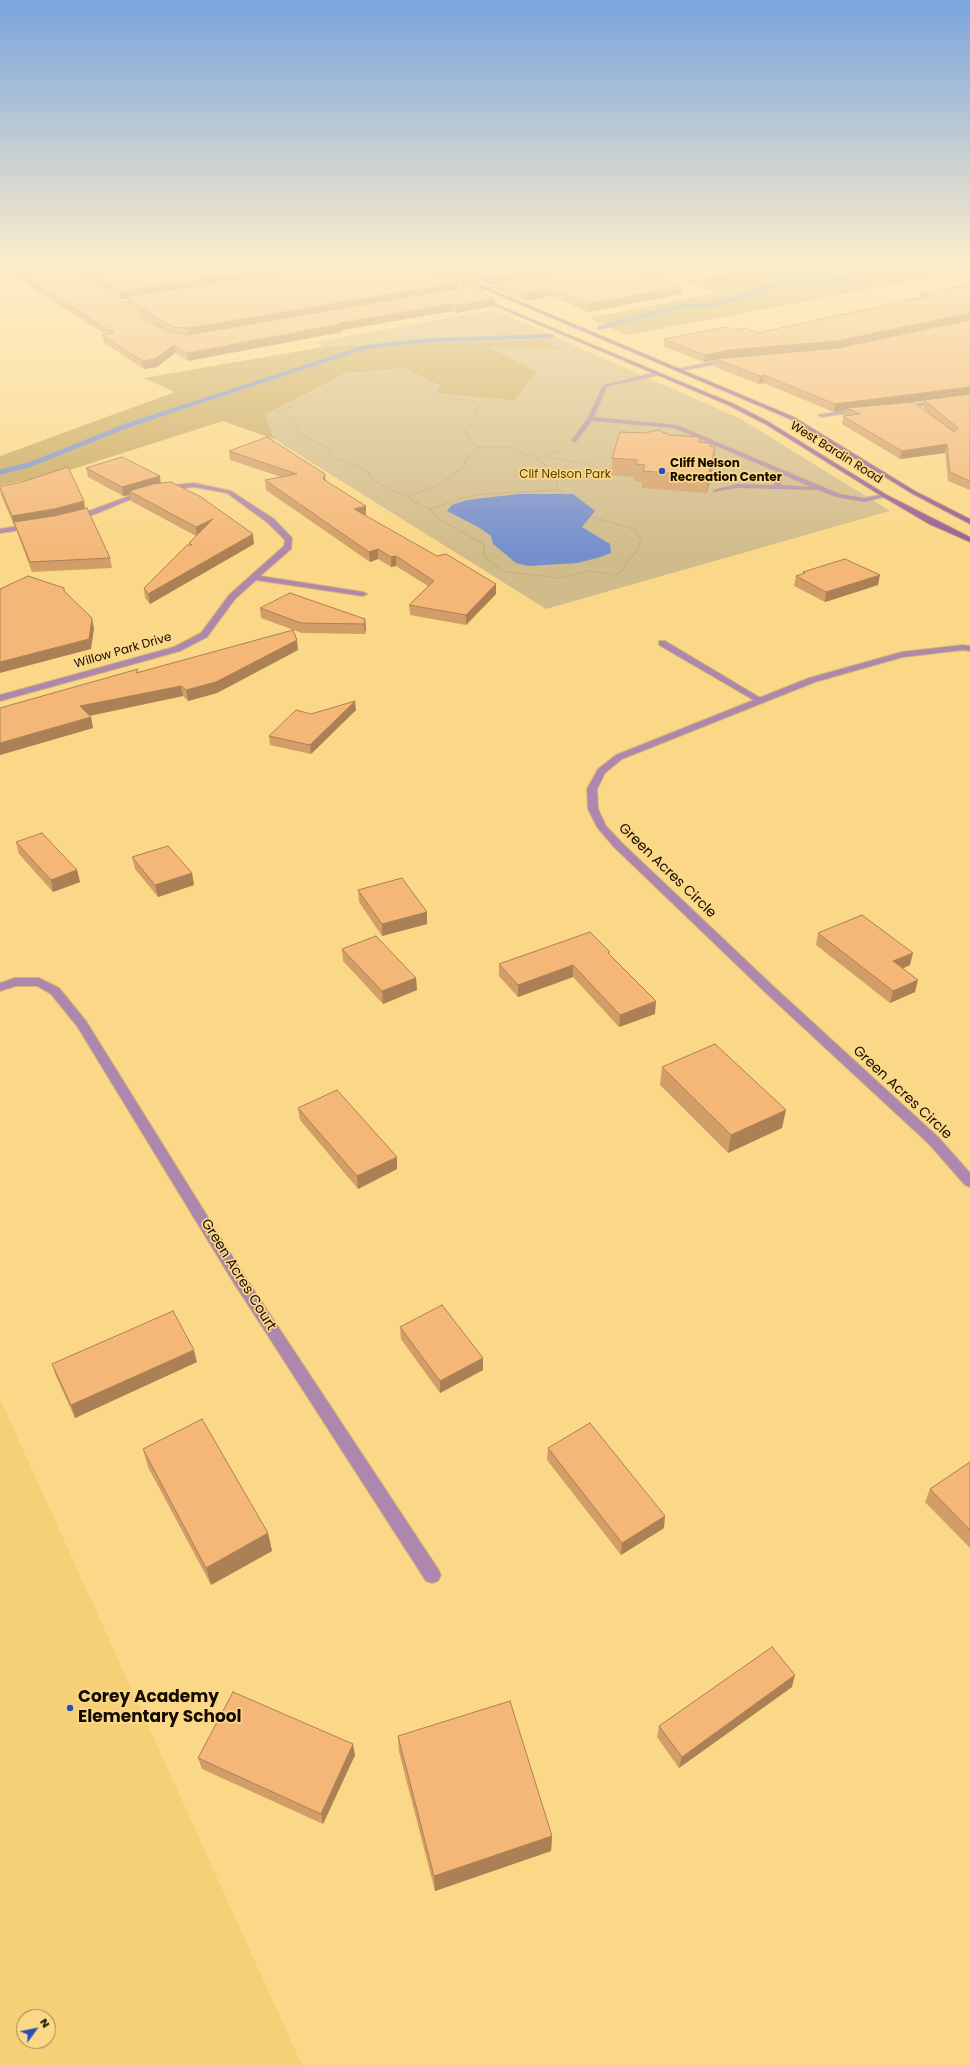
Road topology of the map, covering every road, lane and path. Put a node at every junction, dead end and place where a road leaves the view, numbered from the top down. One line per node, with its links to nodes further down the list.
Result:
1 (626, 360): 5 (street, West Bardin Road)
2 (734, 360): 4 (street)
3 (660, 361): 4 (street, West Bardin Road); 5 (street)
4 (679, 369): 6 (street, West Bardin Road)
5 (657, 374): 6 (street); 13 (street); 26 (street, West Bardin Road)
6 (702, 379): 24 (street, West Bardin Road)
7 (970, 398): 8 (street)
8 (913, 406): 9 (street); 11 (street)
9 (897, 407)
10 (866, 410): 12 (street)
11 (918, 410)
12 (821, 415)
13 (590, 419): 14 (street); 19 (street)
14 (574, 441): 16 (path)
15 (479, 447): 17 (path); 25 (path); 25 (path)
16 (545, 457): 17 (path); 18 (path)
17 (537, 458): 22 (path)
18 (588, 462)
19 (781, 471): 20 (street); 21 (street)
20 (777, 487): 21 (street); 23 (street)
21 (823, 489): 26 (street)
22 (559, 490): 27 (path); 27 (path)
23 (715, 491)
24 (913, 492): 26 (street); 29 (street, West Bardin Road)
25 (409, 496): 27 (path)
26 (885, 496): 32 (street, West Bardin Road)
27 (430, 509)
28 (63, 520): 33 (street, Willow Park Drive)
29 (970, 522)
30 (41, 524): 31 (street)
31 (0, 530)
32 (970, 540)
33 (254, 577): 34 (street); 37 (street, Willow Park Drive)
34 (363, 594)
35 (662, 643): 38 (street)
36 (970, 649): 38 (street, Green Acres Circle)
37 (0, 698)
38 (760, 700): 40 (street, Green Acres Circle)
39 (0, 987): 41 (street, Green Acres Court)
40 (970, 1182)
41 (432, 1575)

